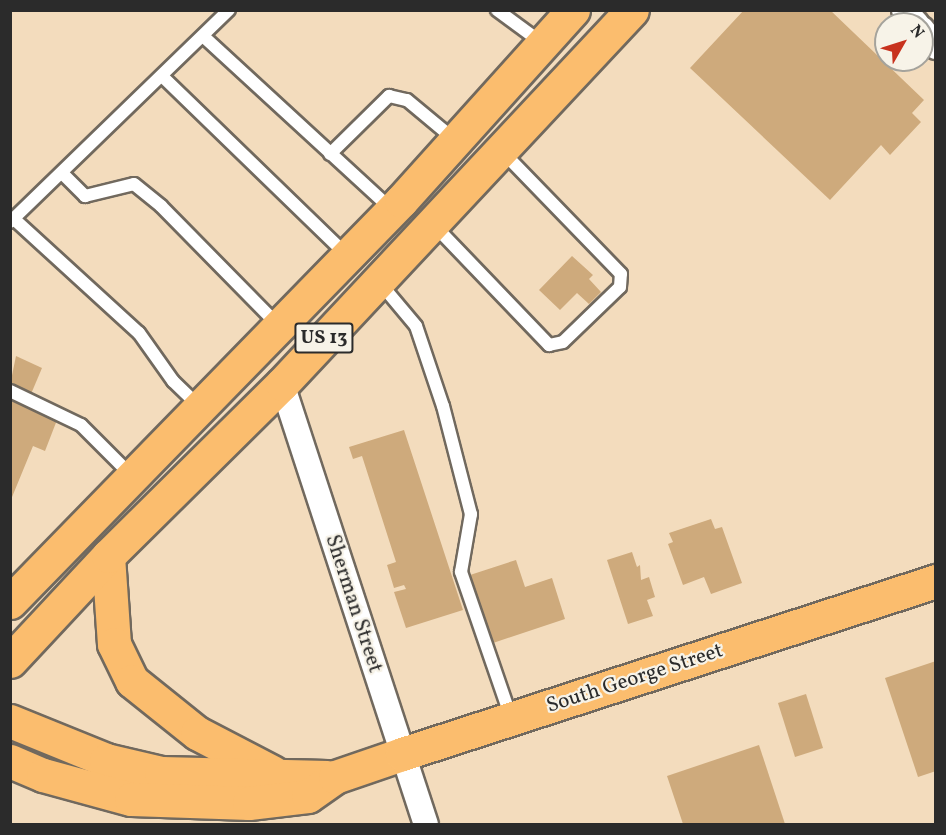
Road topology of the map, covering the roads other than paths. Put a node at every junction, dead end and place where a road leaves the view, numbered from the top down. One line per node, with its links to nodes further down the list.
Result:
1 (229, 10): 5 (lane)
2 (497, 10): 6 (lane)
3 (573, 10): 6 (main road, US 13)
4 (632, 10): 9 (main road, US 13)
5 (202, 36): 7 (lane); 10 (lane)
6 (543, 44): 8 (main road, US 13)
7 (163, 77): 11 (lane); 15 (lane)
8 (456, 140): 10 (lane); 12 (main road, US 13)
9 (500, 149): 14 (main road, US 13); 14 (lane)
10 (330, 154): 12 (lane)
11 (62, 173): 13 (lane); 17 (lane)
12 (392, 210): 15 (main road, US 13)
13 (12, 221): 20 (lane)
14 (432, 223): 16 (main road, US 13)
15 (348, 256): 17 (main road, US 13)
16 (377, 280): 18 (main road, US 13); 26 (lane)
17 (279, 326): 20 (main road, US 13)
18 (282, 384): 22 (main road, US 13); 28 (street, Sherman Street)
19 (10, 391): 21 (lane)
20 (200, 407): 21 (main road, US 13)
21 (132, 477): 24 (main road, US 13)
22 (108, 556): 25 (main road, US 13); 30 (main road)
23 (936, 581): 26 (main road, South George Street)
24 (10, 602)
25 (10, 661)
26 (511, 719): 28 (main road, South George Street)
27 (10, 721): 30 (main road, South George Street)
28 (402, 754): 31 (main road, South George Street); 34 (street, Sherman Street)
29 (10, 761): 32 (main road, South George Street)
30 (279, 776): 31 (main road, South George Street)
31 (335, 777): 32 (main road, South George Street)
32 (308, 796): 33 (main road)
33 (225, 825)
34 (426, 825)

